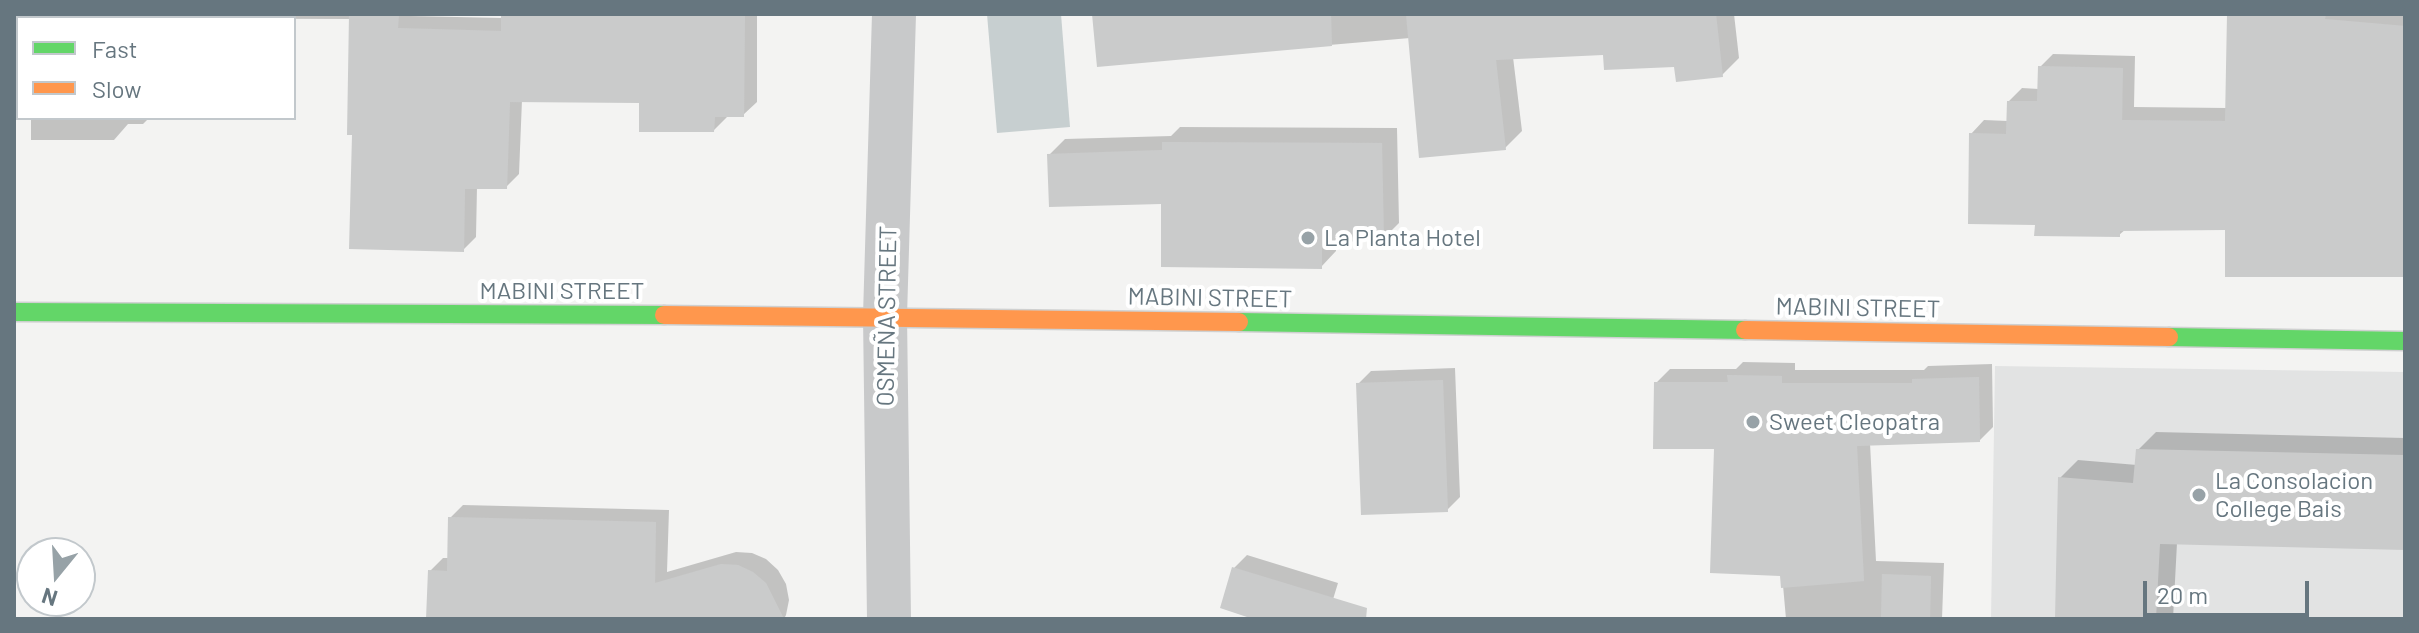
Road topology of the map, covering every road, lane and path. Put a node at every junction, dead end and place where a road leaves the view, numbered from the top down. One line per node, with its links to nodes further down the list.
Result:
1 (894, 14): 3 (street, OSMEÑA STREET)
2 (14, 312): 3 (street, MABINI STREET)
3 (885, 316): 4 (street, MABINI STREET); 5 (street, OSMEÑA STREET)
4 (2405, 341)
5 (889, 619)

